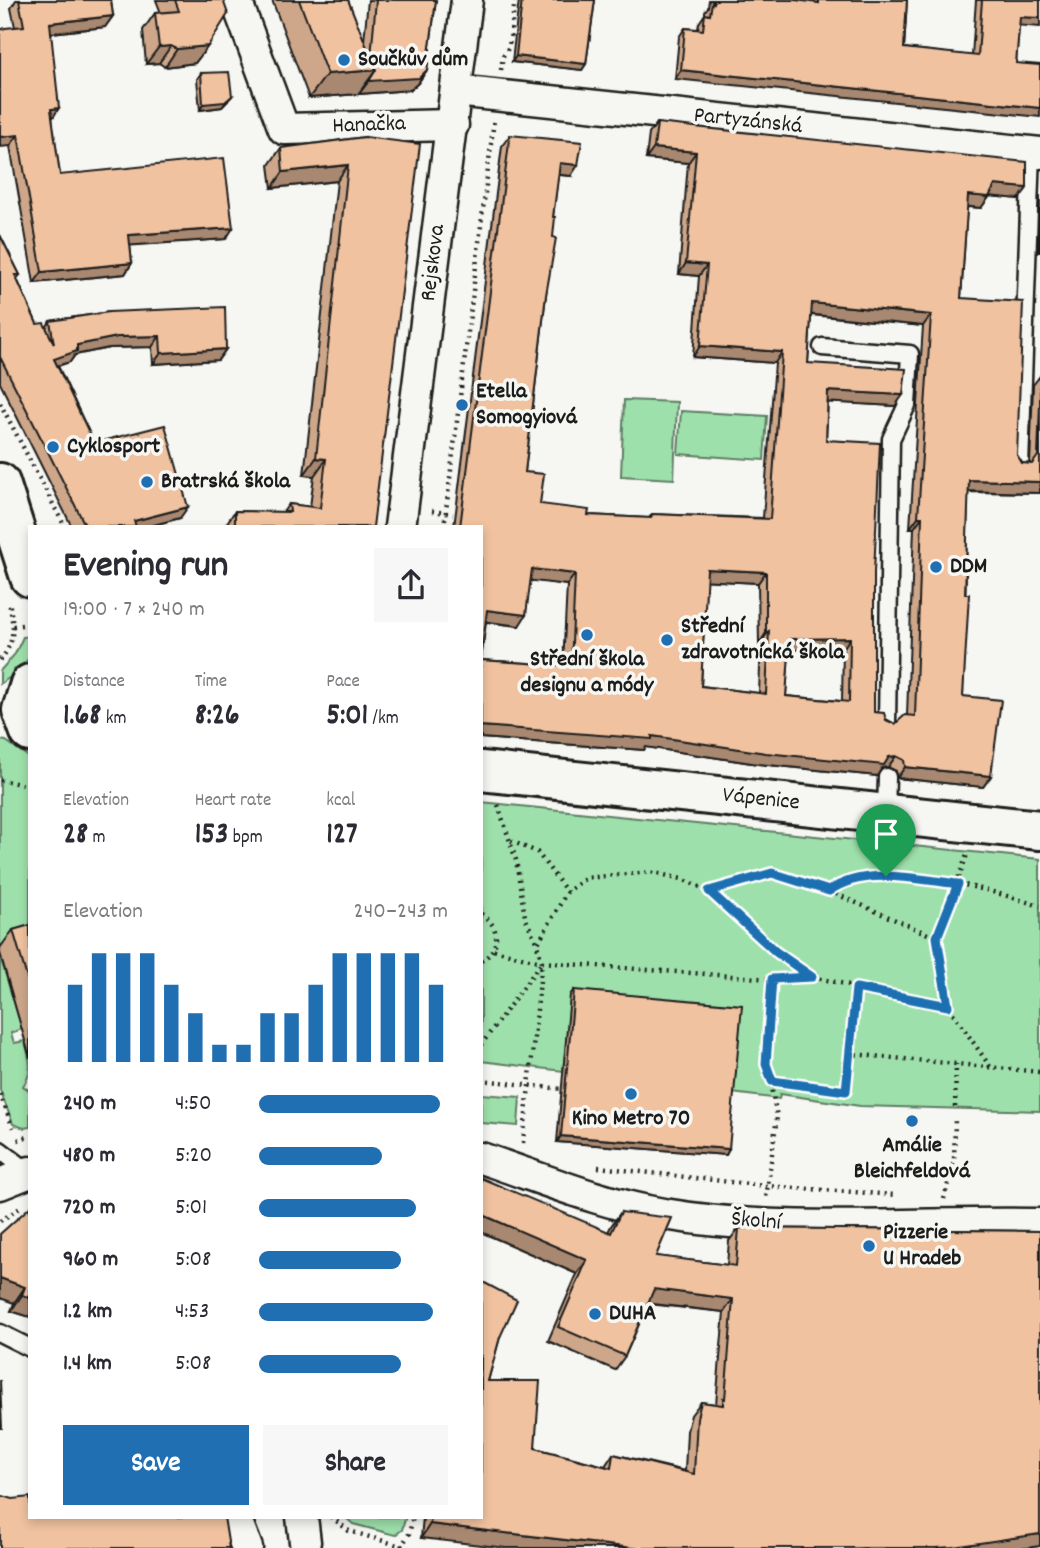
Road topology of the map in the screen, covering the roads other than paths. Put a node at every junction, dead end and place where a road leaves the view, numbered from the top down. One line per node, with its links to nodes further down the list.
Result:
1 (236, 0): 4 (street, Hanačka)
2 (467, 0): 3 (street, Rejskova)
3 (456, 92): 4 (street, Rejskova); 5 (street, Partyzánská)
4 (453, 125): 10 (street, Rejskova)
5 (1036, 152): 7 (lane)
6 (822, 347): 14 (lane)
7 (1020, 466)
8 (0, 478): 11 (main road)
9 (0, 484): 12 (main road)
10 (400, 525)
11 (28, 527)
12 (19, 586)
13 (19, 690): 15 (main road)
14 (887, 725)
15 (28, 726)
16 (0, 732): 17 (main road)
17 (28, 738)
18 (489, 784): 19 (main road, Vápenice)
19 (1040, 830)
20 (0, 1150): 22 (lane)
21 (483, 1159): 25 (street, Školní)
22 (28, 1171)
23 (28, 1172): 24 (street)
24 (0, 1184)
25 (1040, 1223)
26 (0, 1333): 27 (lane)
27 (28, 1347)
28 (236, 1519): 29 (street)
29 (247, 1548)

